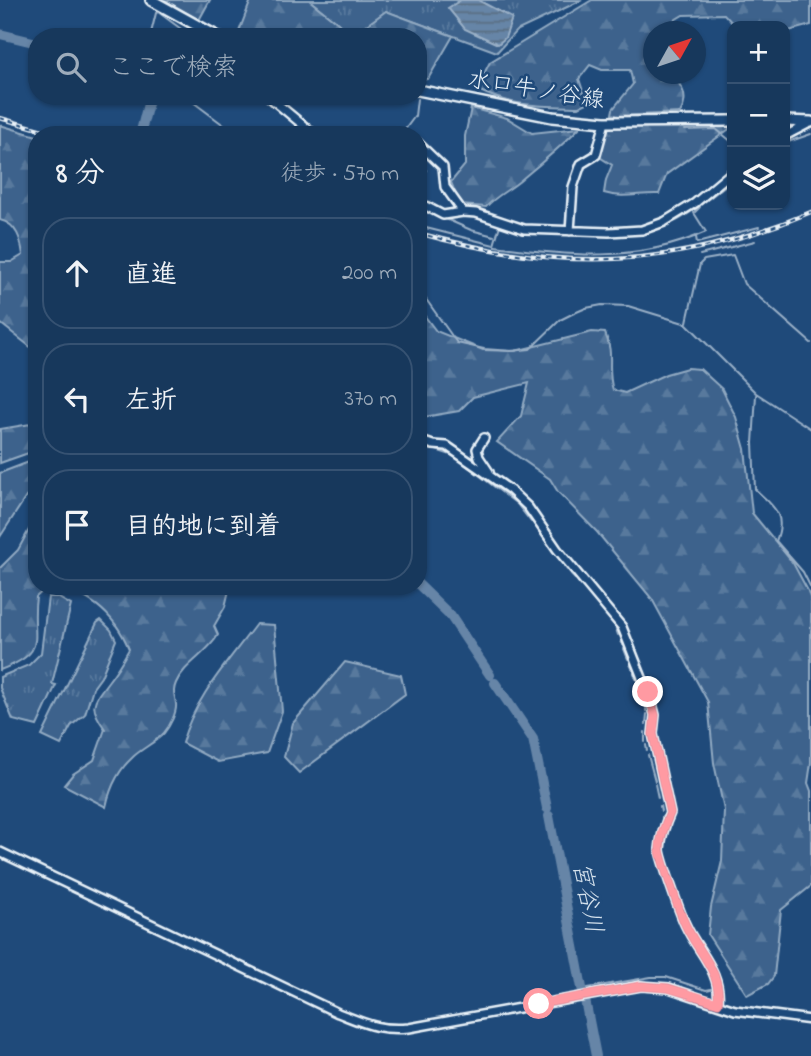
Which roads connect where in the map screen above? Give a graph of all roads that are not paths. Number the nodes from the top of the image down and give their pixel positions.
1 (151, 0) edge
2 (200, 28) edge
3 (427, 92) edge
4 (279, 105) edge
5 (727, 121) edge
6 (790, 121) edge
7 (605, 122) junction
8 (811, 123) edge
9 (304, 126) edge
10 (790, 134) edge
11 (427, 152) edge
12 (727, 176) edge
13 (427, 207) edge
14 (463, 212) junction
15 (570, 232) junction
16 (484, 438) dead end
17 (427, 443) edge
18 (492, 475) junction
19 (0, 852) edge
20 (718, 1003) junction
21 (811, 1020) edge

1 - 2 main road
3 - 7 main road, 水口牛ノ谷線
4 - 9 street
5 - 7 main road, 水口牛ノ谷線
6 - 8 main road
7 - 15 street
8 - 10 street
11 - 14 street
12 - 15 street
13 - 14 street
14 - 15 street
16 - 18 street
17 - 18 street
18 - 20 street
19 - 20 street
20 - 21 street

